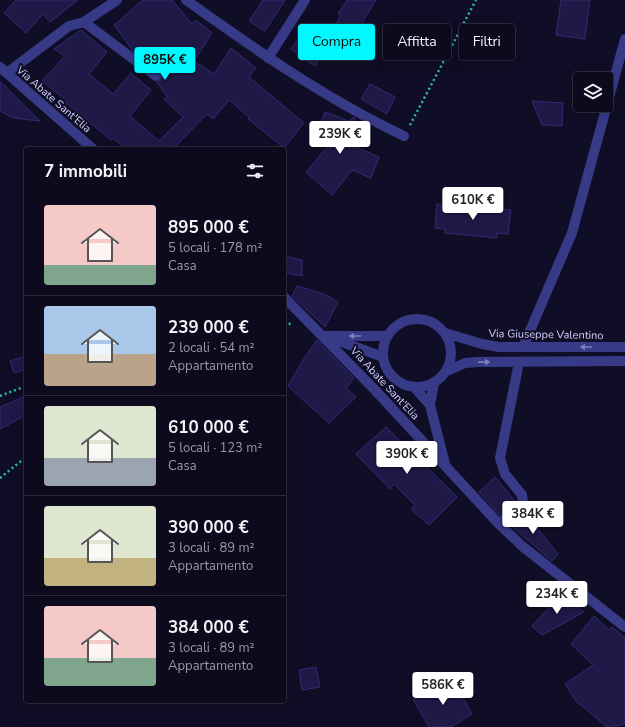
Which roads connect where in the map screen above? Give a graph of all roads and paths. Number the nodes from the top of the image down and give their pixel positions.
1 (117, 0) edge
2 (186, 0) edge
3 (306, 0) edge
4 (476, 0) edge
5 (84, 22) junction
6 (625, 39) edge
7 (268, 58) junction
8 (4, 70) edge
9 (156, 76) dead end
10 (404, 136) joint
11 (91, 147) edge
12 (286, 299) edge
13 (445, 333) junction
14 (323, 336) junction
15 (387, 336) junction
16 (523, 346) junction
17 (625, 347) edge
18 (383, 357) junction
19 (625, 361) edge
20 (519, 362) junction
21 (447, 371) junction
22 (434, 383) junction
23 (24, 387) edge
24 (414, 387) junction
25 (0, 396) edge
26 (430, 405) junction
27 (24, 459) edge
28 (446, 466) junction
29 (0, 478) edge
30 (499, 524) junction
31 (625, 627) edge

1 - 5 street
2 - 7 street
3 - 7 street
4 - 10 path
5 - 8 street
5 - 9 street
6 - 16 street
7 - 10 street
8 - 11 street, Via Abate Sant'Elia
12 - 14 street, Via Abate Sant'Elia
13 - 15 street
13 - 16 street, Via Giuseppe Valentino
13 - 21 street
15 -> 14 street, Via Abate Sant'Elia
14 - 18 street, Via Abate Sant'Elia
14 - 28 street, Via Abate Sant'Elia
15 - 18 street
17 -> 16 street, Via Giuseppe Valentino
18 - 24 street
19 - 20 street
21 -> 20 street
20 - 30 street
21 - 22 street
22 - 24 street
22 - 26 street, Via Abate Sant'Elia
23 - 25 path
24 - 26 street, Via Abate Sant'Elia
26 - 28 street, Via Abate Sant'Elia
27 - 29 path
28 - 30 street, Via Abate Sant'Elia
30 - 31 street, Via Abate Sant'Elia

